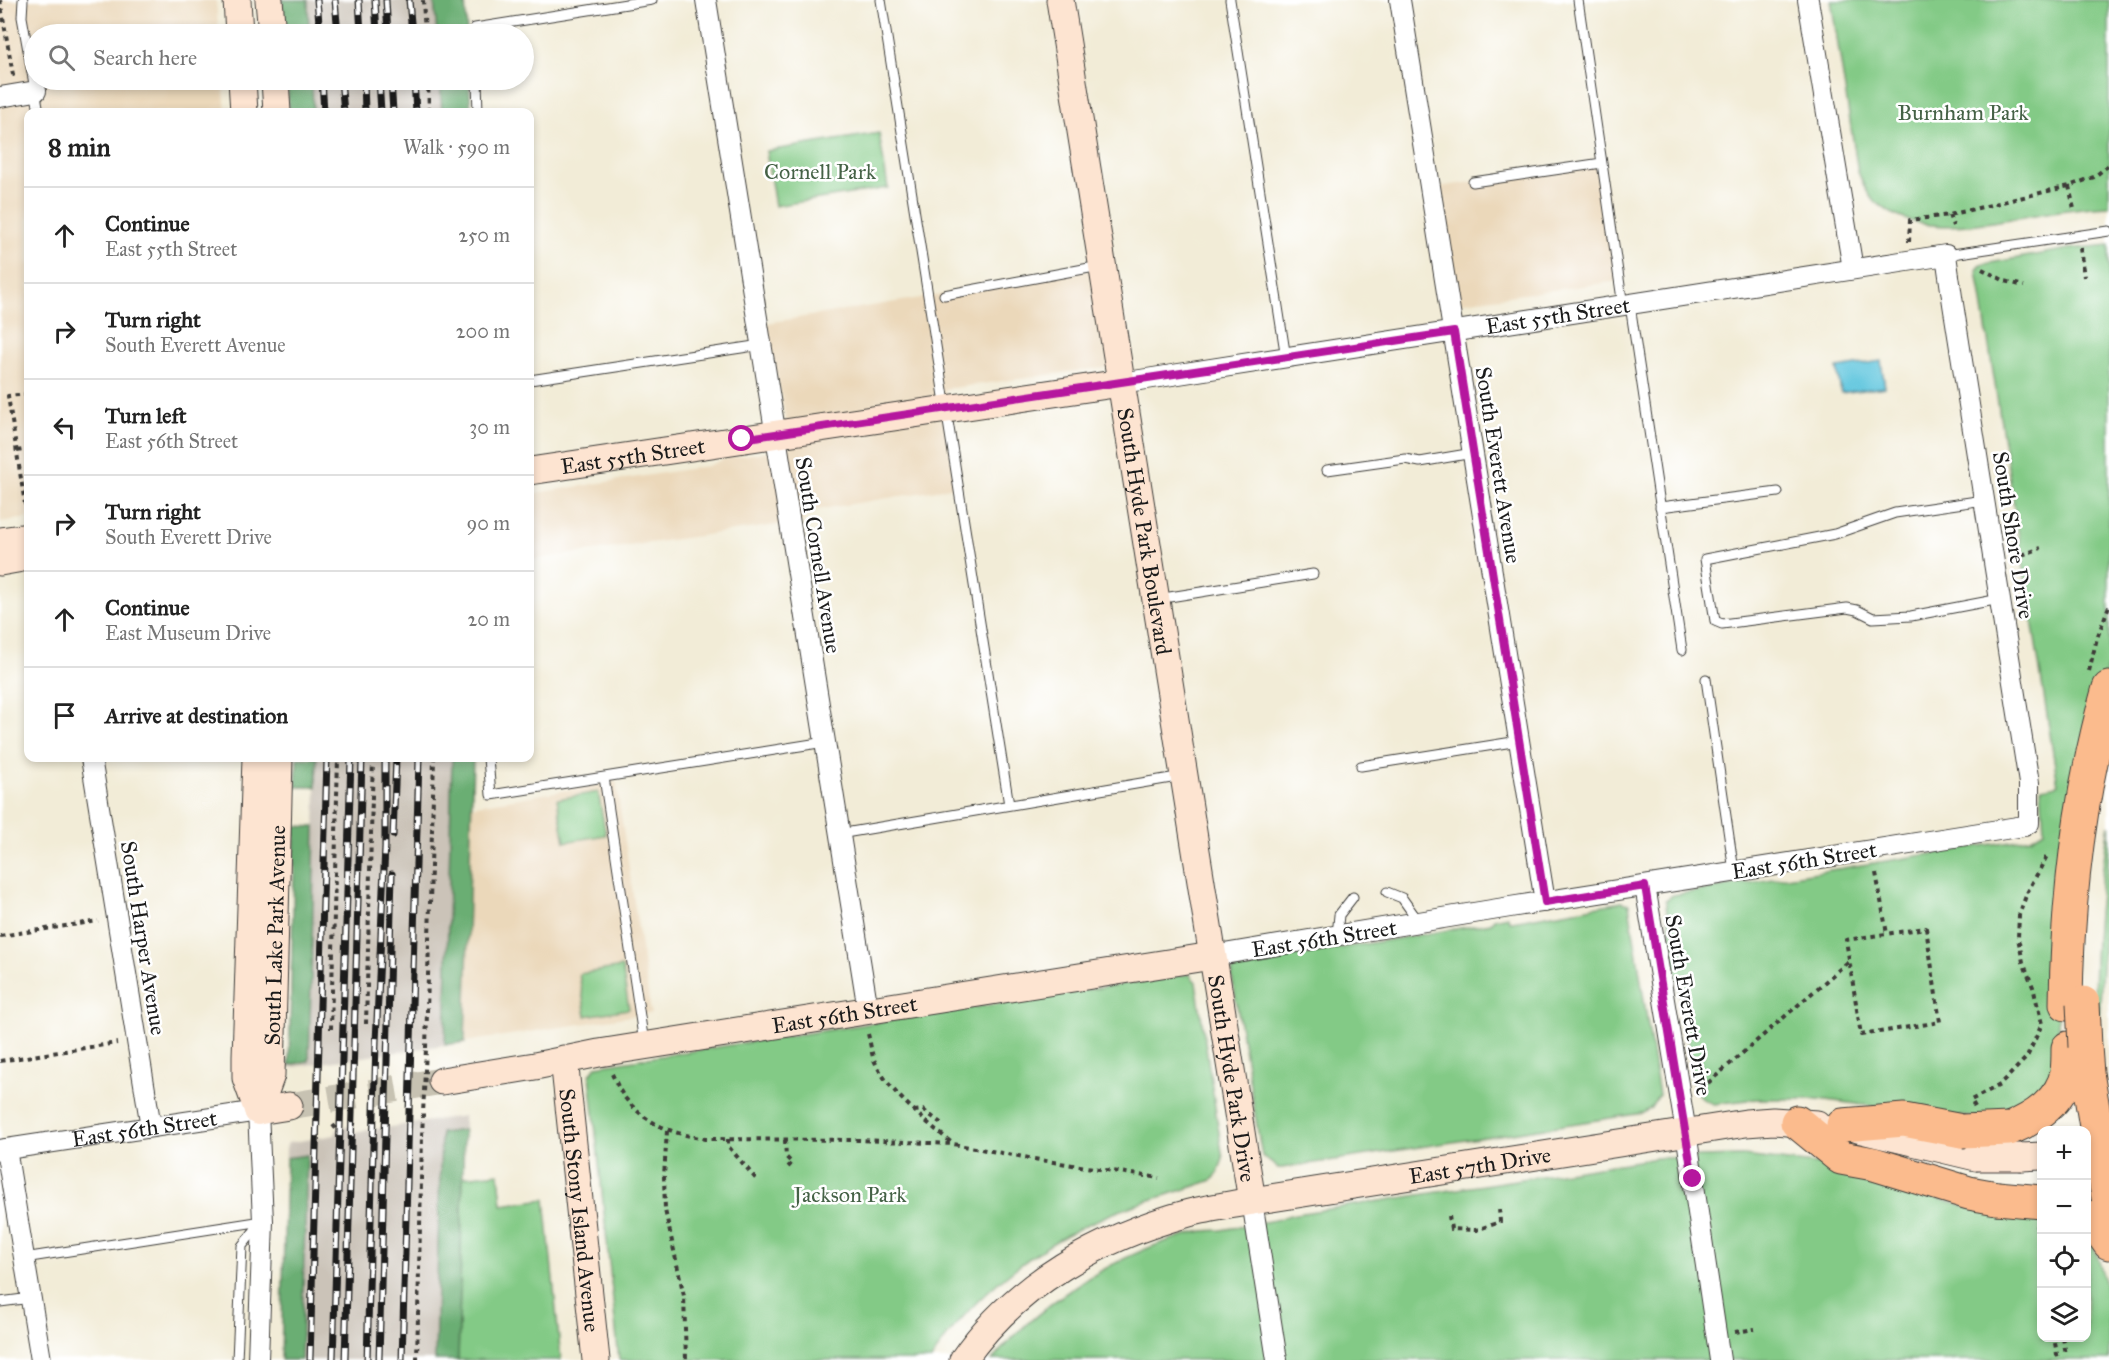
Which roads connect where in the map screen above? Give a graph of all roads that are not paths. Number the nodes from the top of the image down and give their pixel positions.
1 (23, 0) edge
2 (237, 0) edge
3 (269, 0) edge
4 (652, 0) edge
5 (706, 0) edge
6 (881, 0) edge
7 (1060, 0) edge
8 (1230, 0) edge
9 (1400, 0) edge
10 (1578, 0) edge
11 (1808, 0) edge
12 (238, 24) edge
13 (271, 24) edge
14 (500, 24) edge
15 (24, 28) edge
16 (243, 90) edge
17 (276, 90) edge
18 (477, 90) edge
19 (36, 92) joint
20 (0, 97) edge
21 (38, 108) edge
22 (244, 108) edge
23 (277, 108) edge
24 (478, 108) edge
25 (1602, 163) junction
26 (1473, 182) dead end
27 (2109, 231) edge
28 (1946, 255) junction
29 (1102, 266) junction
30 (1853, 269) junction
31 (944, 295) dead end
32 (1627, 305) junction
33 (1454, 332) junction
34 (760, 345) junction
35 (1286, 357) junction
36 (534, 379) edge
37 (1121, 383) junction
38 (945, 409) junction
39 (775, 435) junction
40 (1473, 453) junction
41 (534, 470) edge
42 (1327, 470) dead end
43 (1778, 492) dead end
44 (1984, 500) junction
45 (1660, 507) junction
46 (24, 538) edge
47 (0, 541) edge
48 (24, 558) edge
49 (0, 562) edge
50 (1313, 574) dead end
51 (2000, 599) junction
52 (1155, 600) junction
53 (1682, 650) dead end
54 (1706, 679) dead end
55 (2109, 688) edge
56 (1519, 741) junction
57 (825, 742) junction
58 (2109, 756) edge
59 (92, 762) edge
60 (256, 762) edge
61 (279, 762) edge
62 (488, 762) edge
63 (1361, 766) dead end
64 (1183, 776) junction
65 (604, 777) junction
66 (1009, 805) junction
67 (2029, 823) joint
68 (839, 834) junction
69 (1734, 871) junction
70 (1645, 886) junction
71 (1387, 892) dead end
72 (1353, 897) dead end
73 (1545, 902) junction
74 (1419, 922) junction
75 (1337, 936) junction
76 (1212, 956) junction
77 (2074, 1003) junction
78 (868, 1022) junction
79 (645, 1046) junction
80 (2076, 1047) junction
81 (564, 1059) junction
82 (442, 1081) tunnel mouth
83 (289, 1106) tunnel mouth
84 (258, 1111) junction
85 (1797, 1122) junction
86 (1844, 1125) joint
87 (151, 1127) junction
88 (1686, 1132) junction
89 (2024, 1147) edge
90 (3, 1149) edge
91 (2098, 1150) edge
92 (1252, 1201) junction
93 (2037, 1202) edge
94 (2109, 1203) edge
95 (263, 1221) junction
96 (2091, 1222) edge
97 (2109, 1243) edge
98 (24, 1258) junction
99 (31, 1298) junction
100 (0, 1302) edge
101 (41, 1360) edge
102 (237, 1360) edge
103 (258, 1360) edge
104 (596, 1360) edge
105 (963, 1360) edge
106 (1277, 1360) edge
107 (1720, 1360) edge

1 - 15 lane
2 - 12 main road
3 - 13 main road
4 - 14 lane
5 - 34 street, South Cornell Avenue
6 - 38 lane
7 - 29 main road, South Hyde Park Boulevard
8 - 35 lane
9 - 33 street, South Everett Avenue
10 - 25 lane
11 - 30 street
16 - 22 main road
17 - 23 main road
18 - 24 lane
19 - 20 street
19 - 21 lane
25 - 26 lane
25 - 32 lane
27 - 28 lane
28 - 30 street, East 55th Street
28 - 44 street, South Shore Drive
29 - 31 lane
29 - 37 main road, South Hyde Park Boulevard
30 - 32 street, East 55th Street
32 - 33 street, East 55th Street
32 - 45 lane
33 - 35 street, East 55th Street
33 - 40 street, South Everett Avenue
34 - 36 lane
34 - 39 street, South Cornell Avenue
35 - 37 street, East 55th Street
37 - 38 main road, East 55th Street
37 - 52 main road, South Hyde Park Boulevard
38 - 39 main road, East 55th Street
38 - 66 lane
39 - 41 main road, East 55th Street
39 - 57 street, South Cornell Avenue
40 - 42 lane
40 - 56 street, South Everett Avenue
43 - 45 lane
44 - 51 street, South Shore Drive
44 - 51 lane
45 - 53 lane
46 - 47 main road
48 - 49 main road
50 - 52 lane
51 - 67 street, South Shore Drive
52 - 64 main road, South Hyde Park Boulevard
54 - 69 lane
55 - 77 highway
56 - 63 lane
56 - 73 street, South Everett Avenue
57 - 65 lane
57 - 68 street, South Cornell Avenue
58 - 77 highway
59 - 87 street, South Harper Avenue
60 - 84 main road, South Lake Park Avenue
61 - 84 main road, South Lake Park Avenue
62 - 65 lane
64 - 66 lane
64 - 76 main road, South Hyde Park Boulevard
65 - 79 lane
66 - 68 lane
67 - 69 street, East 56th Street
68 - 78 street, South Cornell Avenue
69 - 70 street, East 56th Street
70 - 73 street, East 56th Street
70 - 88 street, South Everett Drive
71 - 74 lane
72 - 75 lane
73 - 74 street, East 56th Street
74 - 75 street, East 56th Street
75 - 76 street, East 56th Street
76 - 78 main road, East 56th Street
76 - 92 main road, South Hyde Park Drive
77 - 80 highway
78 - 79 main road, East 56th Street
79 - 81 main road, East 56th Street
80 - 89 highway
80 - 91 highway
81 - 82 main road, East 56th Street
81 - 104 main road, South Stony Island Avenue
83 - 84 main road, East 56th Street
84 - 87 street, East 56th Street
84 - 95 street, South Lake Park Avenue
85 - 86 main road, East 57th Drive
85 - 88 main road, East 57th Drive
85 - 93 highway, bridge
86 - 89 highway, bridge
87 - 90 street, East 56th Street
88 - 92 main road, East 57th Drive
88 - 107 street, South Everett Drive
90 - 98 street
91 - 94 highway
92 - 105 main road, East 57th Drive
92 - 106 street
95 - 98 lane
95 - 102 lane
95 - 103 street, South Lake Park Avenue
96 - 97 highway
98 - 99 street
99 - 100 lane
99 - 101 street

